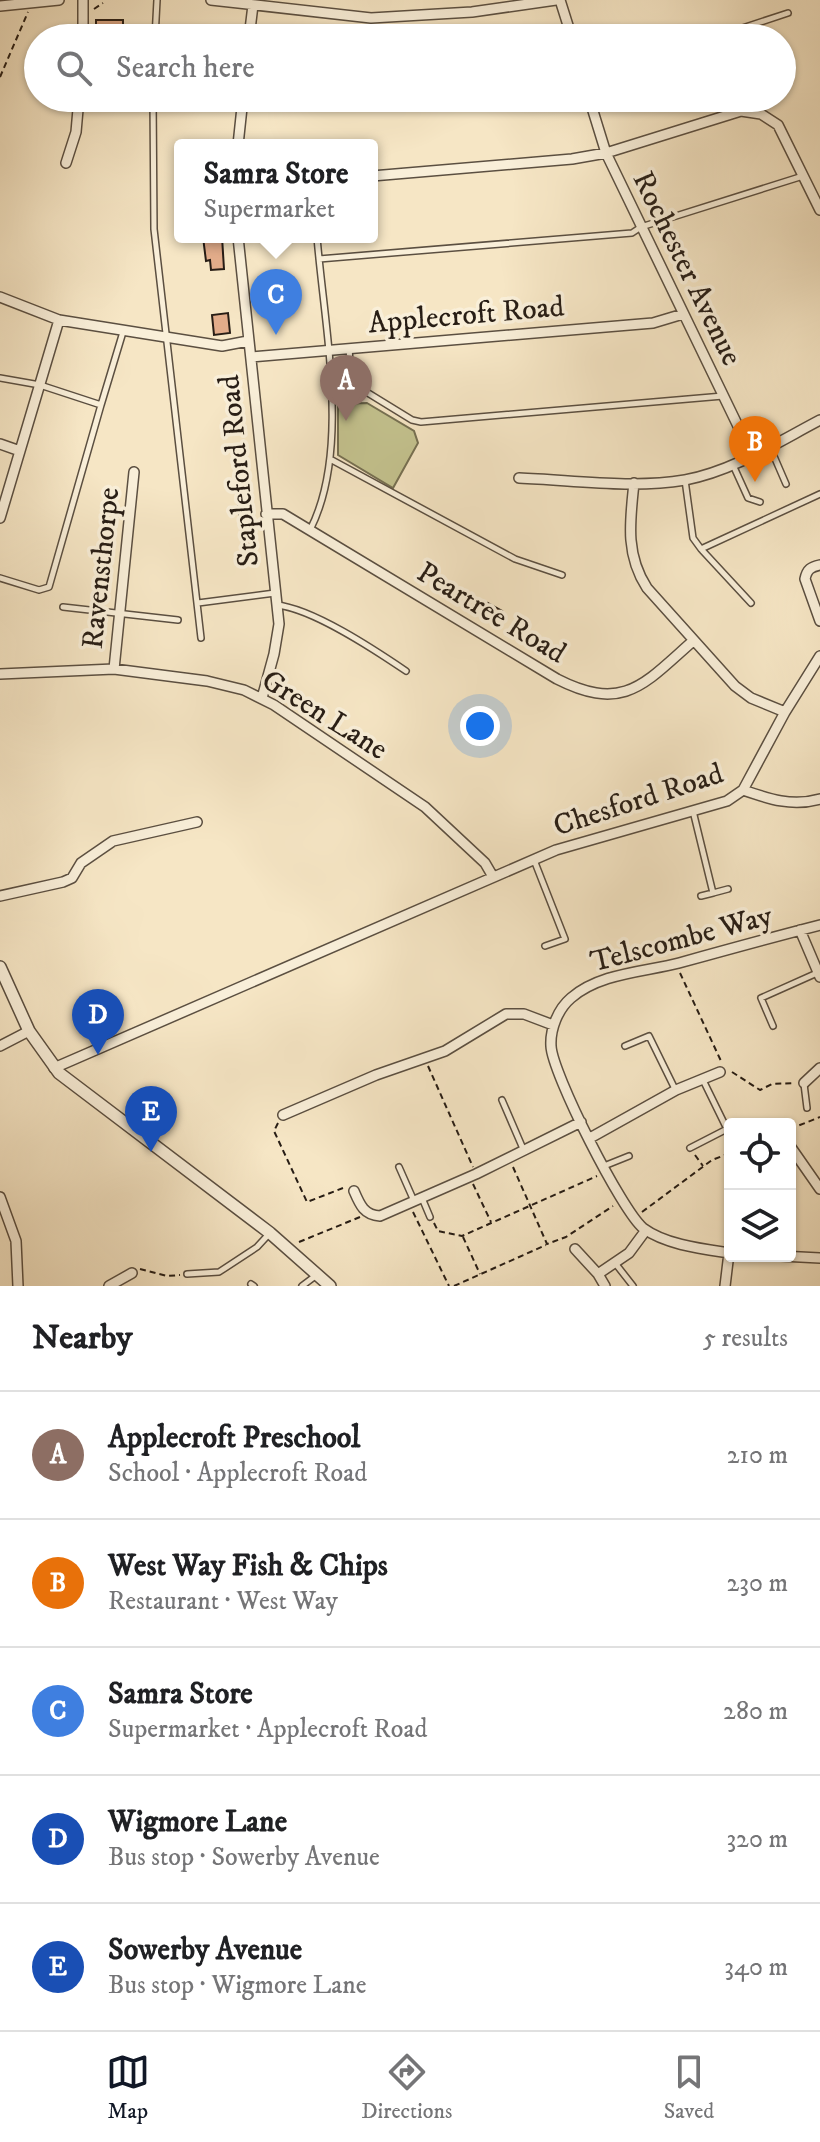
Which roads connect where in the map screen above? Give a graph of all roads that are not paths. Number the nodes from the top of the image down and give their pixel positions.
1 (59, 0) edge
2 (83, 0) edge
3 (157, 0) edge
4 (211, 0) edge
5 (558, 0) edge
6 (253, 5) junction
7 (299, 5) edge
8 (484, 5) edge
9 (0, 6) edge
10 (788, 13) dead end
11 (83, 24) edge
12 (156, 24) edge
13 (251, 24) edge
14 (567, 24) edge
15 (755, 24) edge
16 (78, 112) edge
17 (153, 112) edge
18 (242, 112) edge
19 (593, 112) edge
20 (738, 112) edge
21 (748, 112) edge
22 (239, 139) edge
23 (606, 153) junction
24 (66, 163) dead end
25 (378, 175) edge
26 (803, 176) junction
27 (820, 210) edge
28 (641, 227) junction
29 (239, 243) edge
30 (318, 243) edge
31 (319, 259) junction
32 (0, 297) edge
33 (683, 314) junction
34 (59, 320) junction
35 (123, 332) junction
36 (166, 338) junction
37 (248, 341) junction
38 (349, 347) junction
39 (329, 349) junction
40 (251, 357) junction
41 (0, 378) edge
42 (40, 385) junction
43 (723, 396) junction
44 (101, 405) junction
45 (820, 420) edge
46 (0, 444) edge
47 (770, 447) junction
48 (20, 451) junction
49 (752, 455) junction
50 (330, 459) junction
51 (732, 464) junction
52 (134, 472) dead end
53 (519, 478) dead end
54 (685, 480) junction
55 (634, 483) junction
56 (786, 484) dead end
57 (820, 494) edge
58 (760, 502) dead end
59 (266, 514) junction
60 (0, 518) edge
61 (310, 531) junction
62 (701, 549) junction
63 (820, 565) edge
64 (562, 575) dead end
65 (0, 578) edge
66 (275, 593) junction
67 (198, 603) junction
68 (751, 603) dead end
69 (276, 605) junction
70 (63, 607) dead end
71 (119, 614) junction
72 (178, 620) dead end
73 (820, 621) edge
74 (201, 638) dead end
75 (693, 641) junction
76 (820, 656) edge
77 (114, 669) junction
78 (406, 671) dead end
79 (0, 674) edge
80 (262, 698) junction
81 (785, 712) junction
82 (743, 790) junction
83 (820, 799) edge
84 (693, 810) junction
85 (197, 822) dead end
86 (534, 859) junction
87 (492, 875) junction
88 (728, 889) dead end
89 (713, 893) junction
90 (0, 896) edge
91 (701, 896) dead end
92 (820, 925) edge
93 (800, 930) junction
94 (545, 946) dead end
95 (0, 967) edge
96 (819, 974) edge
97 (553, 1025) junction
98 (773, 1026) dead end
99 (29, 1031) junction
100 (0, 1046) edge
101 (625, 1046) dead end
102 (54, 1068) junction
103 (820, 1068) edge
104 (720, 1072) road end
105 (703, 1080) junction
106 (804, 1083) joint
107 (676, 1090) junction
108 (502, 1100) dead end
109 (807, 1108) dead end
110 (283, 1115) road end
111 (581, 1122) junction
112 (590, 1138) junction
113 (690, 1148) road end
114 (524, 1151) junction
115 (796, 1155) edge
116 (629, 1156) dead end
117 (399, 1167) dead end
118 (604, 1170) junction
119 (820, 1189) edge
120 (354, 1191) road end
121 (0, 1197) edge
122 (415, 1201) junction
123 (430, 1217) road end
124 (646, 1230) junction
125 (270, 1233) junction
126 (575, 1249) dead end
127 (724, 1252) edge
128 (796, 1257) edge
129 (820, 1258) edge
130 (729, 1262) edge
131 (615, 1263) junction
132 (132, 1273) road end
133 (319, 1273) junction
134 (187, 1274) road end
135 (598, 1274) junction
136 (18, 1286) edge
137 (109, 1286) edge
138 (302, 1286) edge
139 (330, 1286) edge
140 (605, 1286) edge
141 (633, 1286) edge
142 (725, 1286) edge

1 - 9 street
2 - 11 street
3 - 12 lane
4 - 6 street
5 - 8 street
5 - 14 street
6 - 7 street
6 - 13 street
7 - 8 street
10 - 15 lane
16 - 24 street
17 - 36 lane
18 - 22 street
19 - 23 street, Rochester Avenue
20 - 23 street
21 - 26 street
23 - 25 street
23 - 28 street, Rochester Avenue
26 - 27 street
26 - 28 lane
28 - 31 lane
28 - 33 street, Rochester Avenue
29 - 37 street, Stapleford Road
30 - 31 lane
31 - 39 lane
32 - 34 street
33 - 38 street, Applecroft Road
33 - 43 street, Rochester Avenue
34 - 35 street
34 - 42 street
35 - 36 street
35 - 44 lane
36 - 37 street
36 - 67 lane
37 - 40 street, Stapleford Road
38 - 39 street, Applecroft Road
38 - 43 lane
39 - 40 street, Applecroft Road
39 - 50 lane
40 - 59 street, Stapleford Road
41 - 42 lane
42 - 44 lane
42 - 48 street
43 - 49 street, Rochester Avenue
44 - 65 lane
45 - 47 street
46 - 48 street
47 - 49 street
47 - 56 lane
48 - 60 street
49 - 51 street
50 - 61 lane
50 - 64 lane
51 - 54 street
51 - 58 lane
52 - 71 street, Ravensthorpe
53 - 55 street
54 - 55 street
54 - 62 lane
55 - 75 street
57 - 62 lane
59 - 61 street, Peartree Road
59 - 66 street, Stapleford Road
61 - 75 street, Peartree Road
62 - 68 lane
63 - 73 street
66 - 67 lane
66 - 69 street, Stapleford Road
67 - 74 lane
69 - 78 lane
69 - 80 street, Stapleford Road
70 - 71 lane
71 - 72 lane
71 - 77 street, Ravensthorpe
75 - 81 street
76 - 81 street, Chesford Road
77 - 79 street, Green Lane
77 - 80 street, Green Lane
80 - 87 street, Green Lane
81 - 82 street, Chesford Road
82 - 83 street
82 - 84 street, Chesford Road
84 - 86 street, Chesford Road
84 - 89 lane
85 - 90 street
86 - 87 street, Chesford Road
86 - 94 lane
87 - 102 street, Chesford Road
88 - 89 lane
89 - 91 lane
92 - 93 street, Telscombe Way
93 - 96 street
93 - 97 street, Telscombe Way
95 - 99 street
96 - 98 lane
97 - 110 street
97 - 111 street
99 - 100 street
99 - 102 street
101 - 107 lane
102 - 125 street
103 - 106 street
104 - 105 street
105 - 107 street
105 - 113 lane
106 - 109 lane
107 - 112 street
108 - 114 lane
111 - 112 street
111 - 114 street
112 - 118 street
114 - 122 street
115 - 119 street
116 - 118 lane
117 - 122 lane
118 - 124 street
120 - 122 street
121 - 136 street
122 - 123 lane
124 - 127 street
124 - 131 street
125 - 133 street
125 - 134 lane
126 - 135 street
128 - 129 street
130 - 142 street
131 - 135 street
131 - 141 lane
132 - 137 street
133 - 138 lane
133 - 139 street
135 - 140 street

